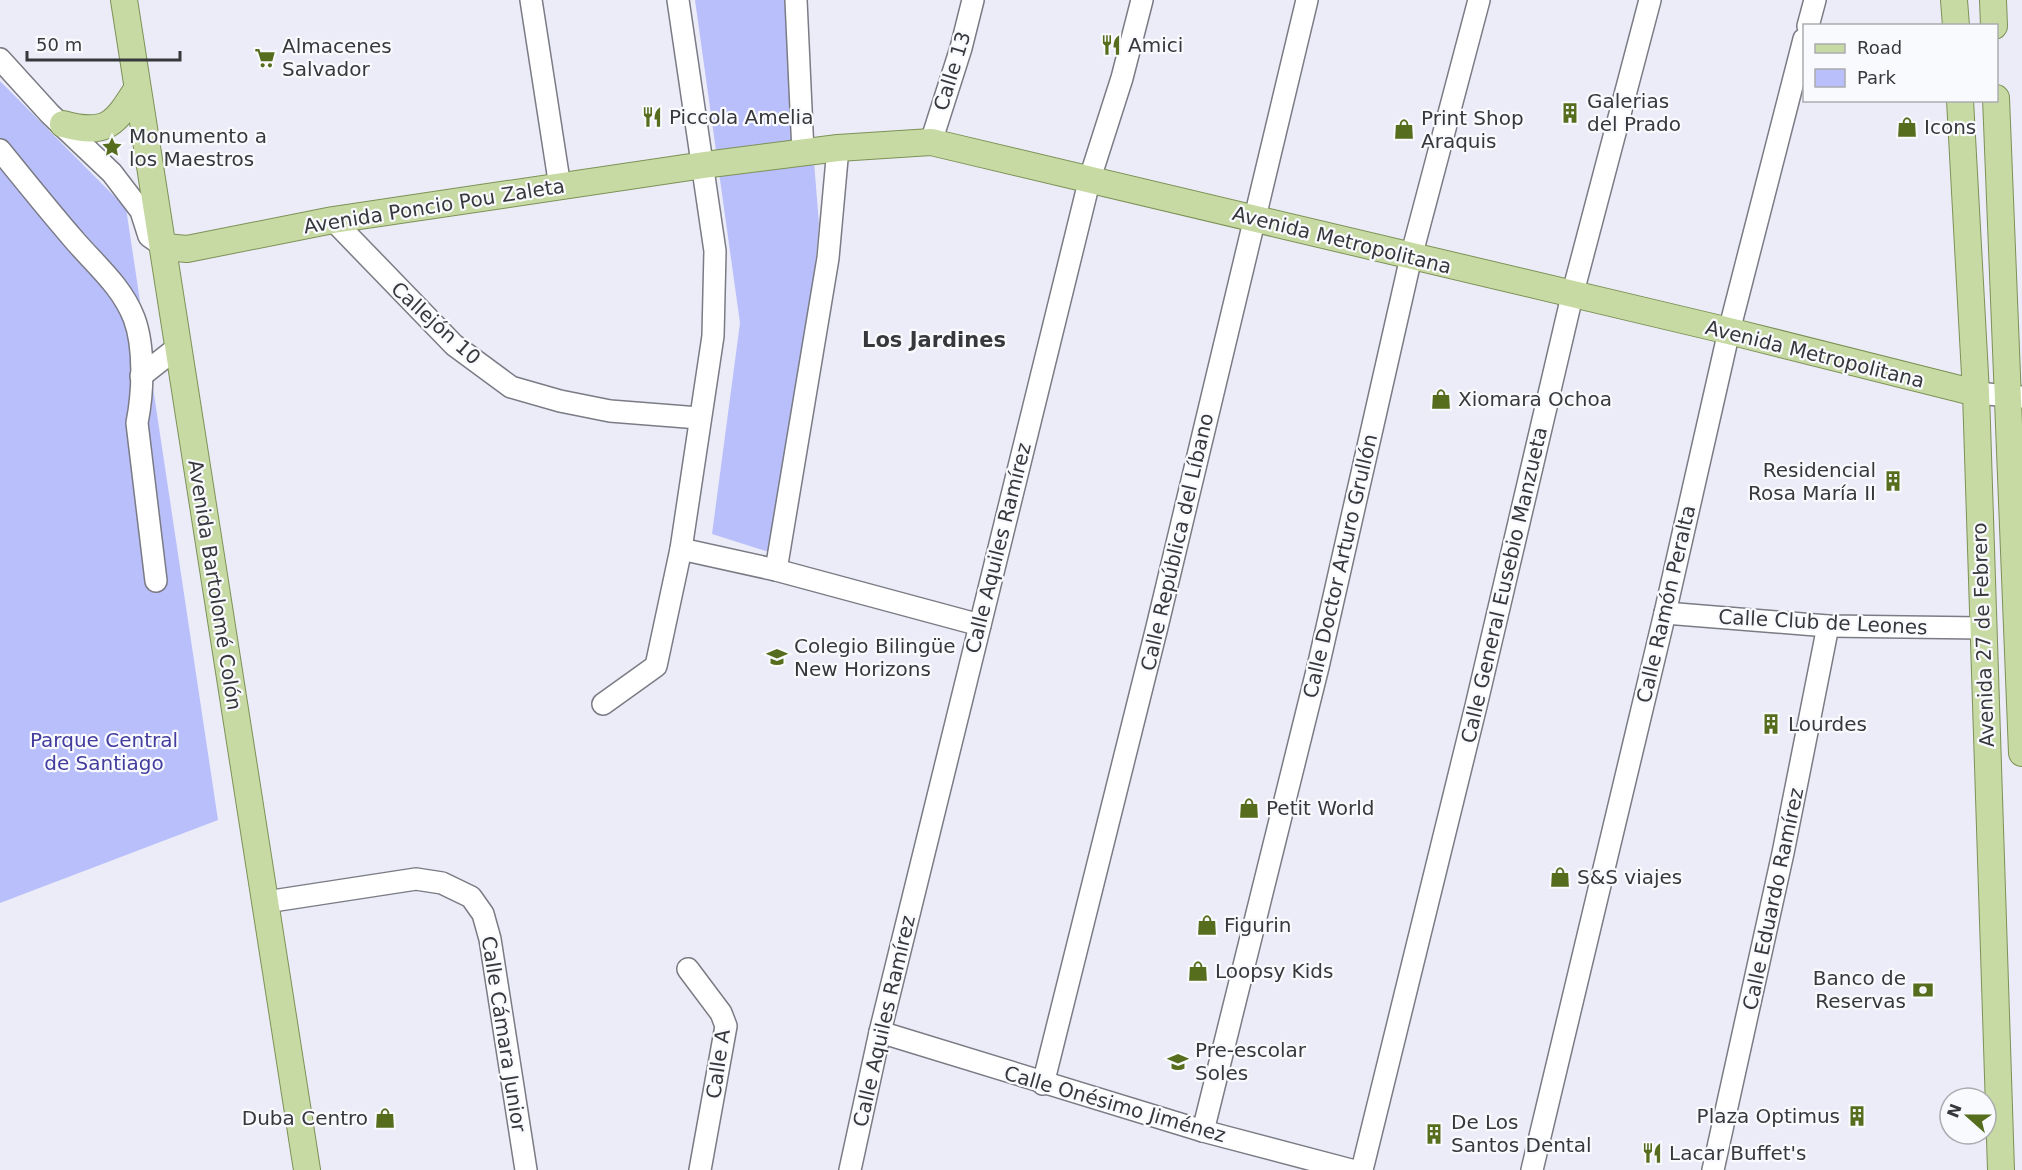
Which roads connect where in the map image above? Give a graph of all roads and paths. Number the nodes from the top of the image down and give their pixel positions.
1 (124, 0) edge
2 (531, 0) edge
3 (678, 0) edge
4 (796, 0) edge
5 (973, 0) edge
6 (1142, 0) edge
7 (1307, 0) edge
8 (1479, 0) edge
9 (1650, 0) edge
10 (1815, 0) edge
11 (1954, 0) edge
12 (1993, 0) edge
13 (1809, 24) edge
14 (1956, 24) edge
15 (1994, 24) edge
16 (1803, 43) edge
17 (0, 59) edge
18 (137, 89) junction
19 (1960, 102) edge
20 (1996, 102) edge
21 (63, 124) junction
22 (931, 142) junction
23 (838, 148) junction
24 (0, 150) edge
25 (803, 152) junction
26 (704, 165) junction
27 (1090, 178) junction
28 (560, 187) junction
29 (1253, 219) junction
30 (333, 220) junction
31 (165, 247) junction
32 (1411, 257) junction
33 (1572, 296) junction
34 (1729, 331) junction
35 (178, 347) junction
36 (141, 376) junction
37 (1976, 393) junction
38 (2016, 397) edge
39 (699, 418) junction
40 (681, 549) junction
41 (776, 570) junction
42 (156, 581) dead end
43 (1665, 613) junction
44 (980, 625) junction
45 (1828, 626) junction
46 (1982, 628) junction
47 (603, 704) dead end
48 (2021, 712) edge
49 (2022, 753) edge
50 (266, 902) junction
51 (688, 969) dead end
52 (880, 1032) junction
53 (1043, 1084) junction
54 (1203, 1131) junction
55 (307, 1170) edge
56 (526, 1170) edge
57 (700, 1170) edge
58 (850, 1170) edge
59 (1351, 1170) edge
60 (1362, 1170) edge
61 (1532, 1170) edge
62 (1713, 1170) edge
63 (2001, 1170) edge

1 - 18 main road, Avenida Bartolomé Colón
2 - 28 street
3 - 26 street
4 - 25 street
5 - 22 street, Calle 13
6 - 27 street, Calle Aquiles Ramírez
7 - 29 street, Calle República del Líbano
8 - 32 street, Calle Doctor Arturo Grullón
9 - 33 street, Calle General Eusebio Manzueta
10 - 13 street
11 - 14 main road
12 - 15 main road
16 - 34 street, Calle Ramón Peralta
17 - 21 street
18 - 21 main road
18 - 31 main road, Avenida Bartolomé Colón
19 - 37 main road, Avenida 27 de Febrero
20 - 38 main road, Avenida 27 de Febrero
21 - 31 street
22 - 23 main road, Avenida Metropolitana
22 - 27 main road, Avenida Metropolitana
23 - 25 main road, Avenida Metropolitana
23 - 41 street
24 - 36 street
25 - 26 main road, Avenida Metropolitana
26 - 28 main road, Avenida Poncio Pou Zaleta
26 - 39 street
27 - 29 main road, Avenida Metropolitana
27 - 44 street, Calle Aquiles Ramírez
28 - 30 main road, Avenida Poncio Pou Zaleta
29 - 32 main road, Avenida Metropolitana
29 - 53 street, Calle República del Líbano
30 - 31 main road, Avenida Poncio Pou Zaleta
30 - 39 street, Callejón 10
31 - 35 main road, Avenida Bartolomé Colón
32 - 33 main road, Avenida Metropolitana
32 - 54 street, Calle Doctor Arturo Grullón
33 - 34 main road, Avenida Metropolitana
33 - 60 street, Calle General Eusebio Manzueta
34 - 37 main road, Avenida Metropolitana
34 - 43 street, Calle Ramón Peralta
35 - 36 street
35 - 50 main road, Avenida Bartolomé Colón
36 - 42 street
37 - 38 street
37 - 46 main road, Avenida 27 de Febrero
38 - 48 main road, Avenida 27 de Febrero
39 - 40 street
40 - 41 street
40 - 47 street
41 - 44 street
43 - 45 street, Calle Club de Leones
43 - 61 street, Calle Ramón Peralta
44 - 52 street, Calle Aquiles Ramírez
45 - 46 street, Calle Club de Leones
45 - 62 street, Calle Eduardo Ramírez
46 - 63 main road, Avenida 27 de Febrero
48 - 49 main road, Avenida 27 de Febrero
50 - 55 main road, Avenida Bartolomé Colón
50 - 56 street, Calle Cámara Junior
51 - 57 street, Calle A
52 - 53 street, Calle Onésimo Jiménez
52 - 58 street, Calle Aquiles Ramírez
53 - 54 street, Calle Onésimo Jiménez
54 - 59 street, Calle Onésimo Jiménez

